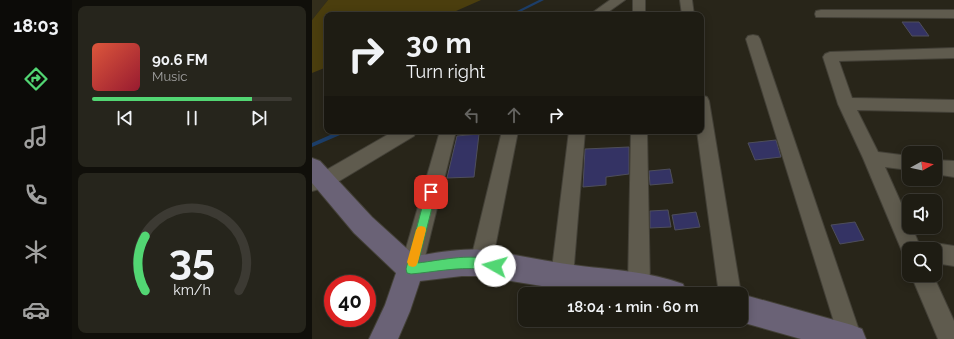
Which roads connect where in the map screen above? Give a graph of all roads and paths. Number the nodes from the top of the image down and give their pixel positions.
1 (619, 0) edge
2 (638, 0) edge
3 (686, 0) edge
4 (600, 12) edge
5 (638, 12) edge
6 (688, 12) edge
7 (822, 14) dead end
8 (954, 14) edge
9 (753, 39) dead end
10 (954, 53) edge
11 (846, 104) junction
12 (954, 106) edge
13 (704, 121) edge
14 (402, 134) edge
15 (447, 134) edge
16 (509, 134) edge
17 (577, 134) edge
18 (639, 134) edge
19 (872, 158) junction
20 (902, 162) edge
21 (942, 168) edge
22 (954, 169) edge
23 (316, 177) edge
24 (908, 242) edge
25 (942, 254) edge
26 (954, 256) edge
27 (481, 263) junction
28 (411, 269) junction
29 (562, 278) junction
30 (925, 282) edge
31 (639, 287) joint
32 (729, 287) edge
33 (748, 310) edge
34 (383, 339) edge
35 (852, 339) edge
36 (950, 339) edge

1 - 4 street
2 - 5 street
3 - 6 street
7 - 8 street
9 - 35 street
10 - 11 street
11 - 12 street
11 - 19 street
13 - 32 street
14 - 23 street
15 - 28 street
16 - 27 street
17 - 29 street
18 - 31 street
19 - 20 street
19 - 24 street
21 - 22 street
23 - 28 street
25 - 26 street
27 - 28 street
27 - 29 street
28 - 34 street
29 - 31 street
30 - 36 street
33 - 35 street

